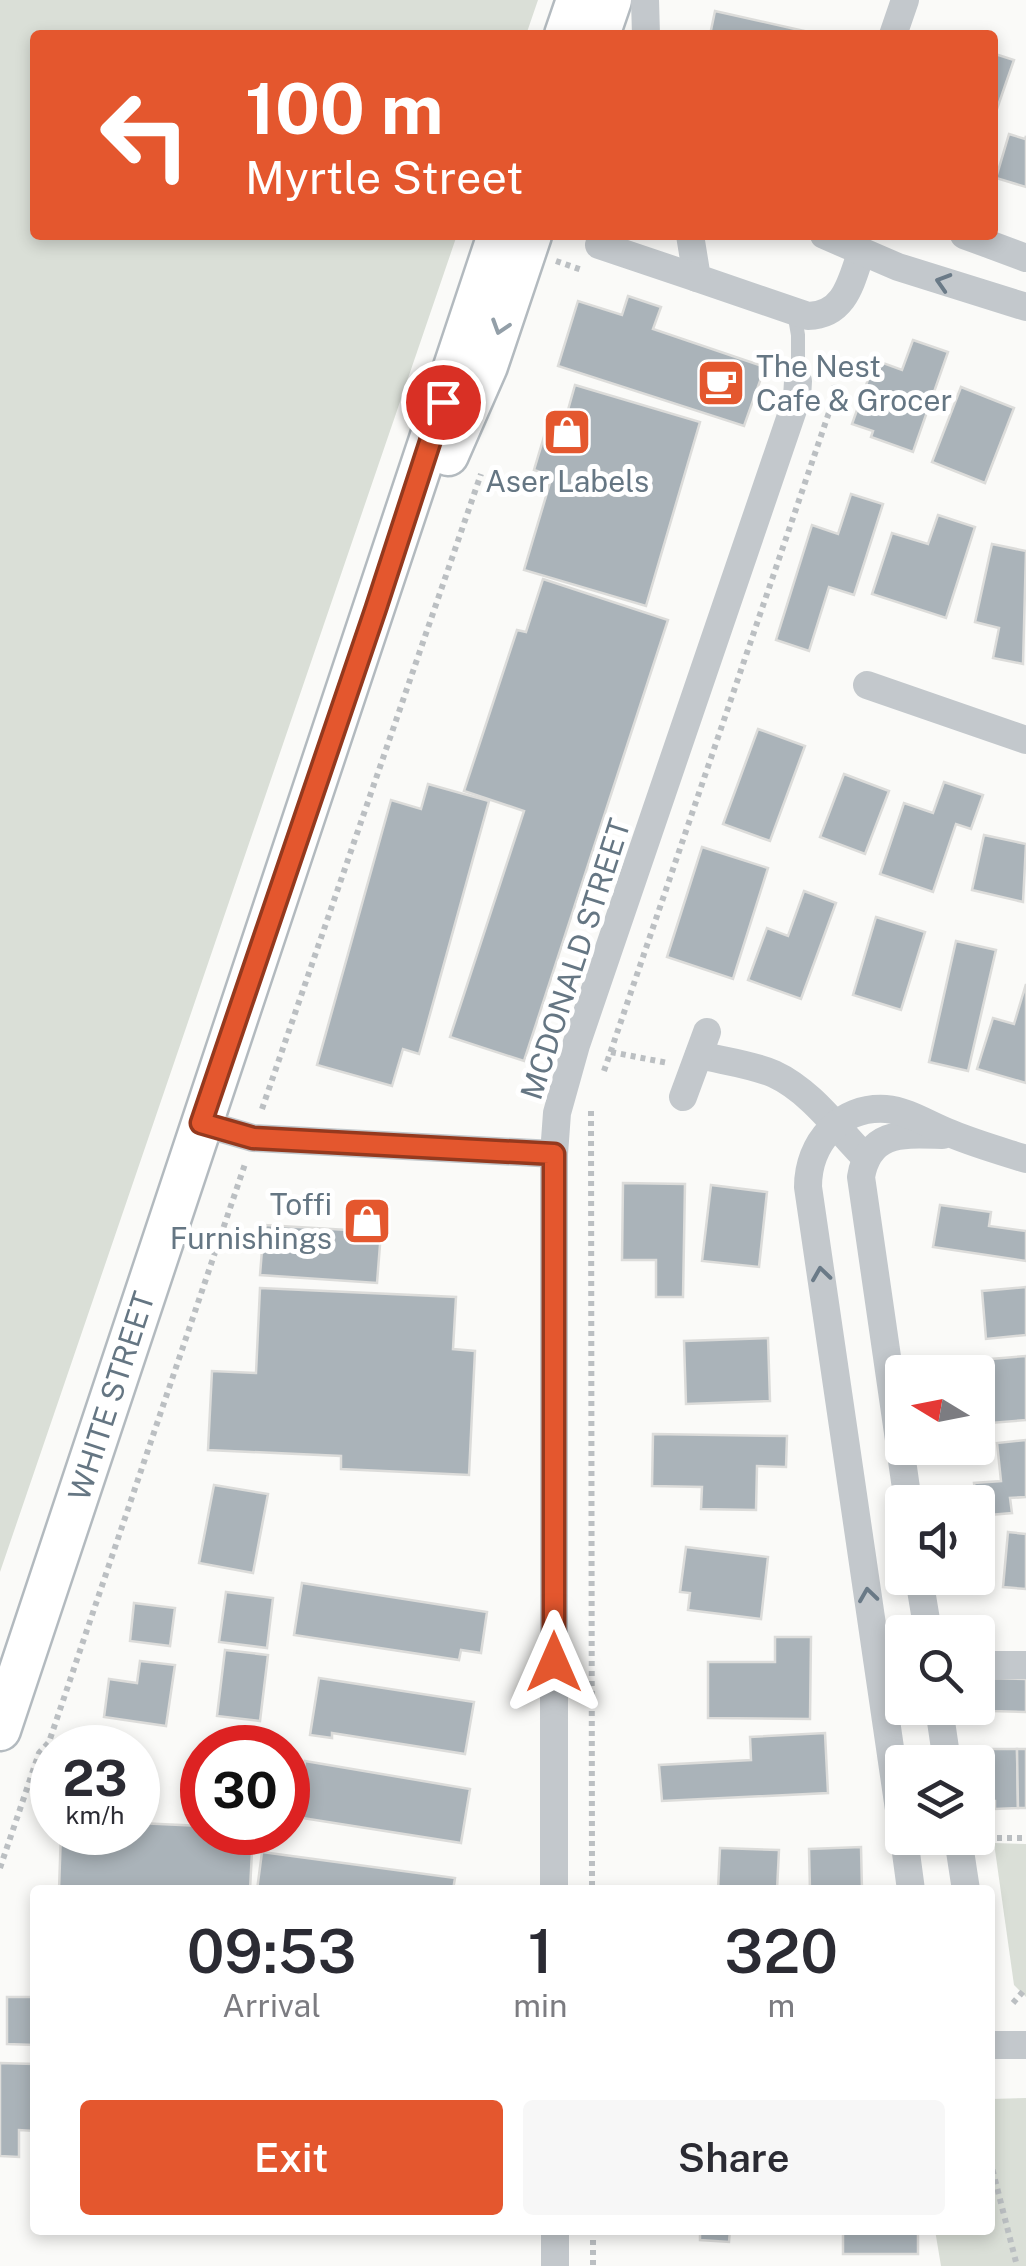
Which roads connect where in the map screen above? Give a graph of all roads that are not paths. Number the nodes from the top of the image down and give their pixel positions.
1 (577, 0) edge
2 (611, 0) edge
3 (645, 0) edge
4 (905, 0) edge
5 (567, 30) edge
6 (601, 30) edge
7 (646, 30) edge
8 (895, 30) edge
9 (496, 240) edge
10 (529, 240) edge
11 (691, 240) edge
12 (977, 240) edge
13 (599, 244) dead end
14 (858, 244) edge
15 (1026, 258) edge
16 (697, 278) junction
17 (1026, 307) edge
18 (794, 312) junction
19 (798, 381) joint
20 (376, 608) junction
21 (867, 685) dead end
22 (1026, 740) edge
23 (683, 1097) dead end
24 (201, 1123) junction
25 (833, 1125) junction
26 (954, 1135) junction
27 (554, 1154) junction
28 (866, 1158) junction
29 (1026, 1159) edge
30 (905, 1485) edge
31 (885, 1636) edge
32 (995, 1665) edge
33 (1026, 1665) edge
34 (0, 1730) edge
35 (906, 1855) edge
36 (961, 1855) edge
37 (554, 1885) edge
38 (910, 1885) edge
39 (965, 1885) edge
40 (995, 2045) edge
41 (1026, 2045) edge
42 (554, 2235) edge
43 (555, 2266) edge

1 - 5 main road
2 - 6 main road
3 - 7 street
4 - 8 street
9 - 20 main road, WHITE STREET
10 -> 20 main road, WHITE STREET
11 - 16 street
12 - 15 street
13 - 16 street
17 -> 14 street
14 - 18 street
16 - 18 street
18 - 19 lane, MCDONALD STREET
19 - 27 street, MCDONALD STREET
20 - 24 main road, WHITE STREET
21 - 22 street
23 - 25 street
24 - 27 street
24 - 34 main road, WHITE STREET
25 - 26 street
25 - 28 street
31 -> 25 street
26 - 28 street
26 - 29 street
27 - 37 street, MCDONALD STREET
28 - 30 street
32 - 33 street
35 - 38 street
36 - 39 street
40 - 41 street
42 - 43 street

